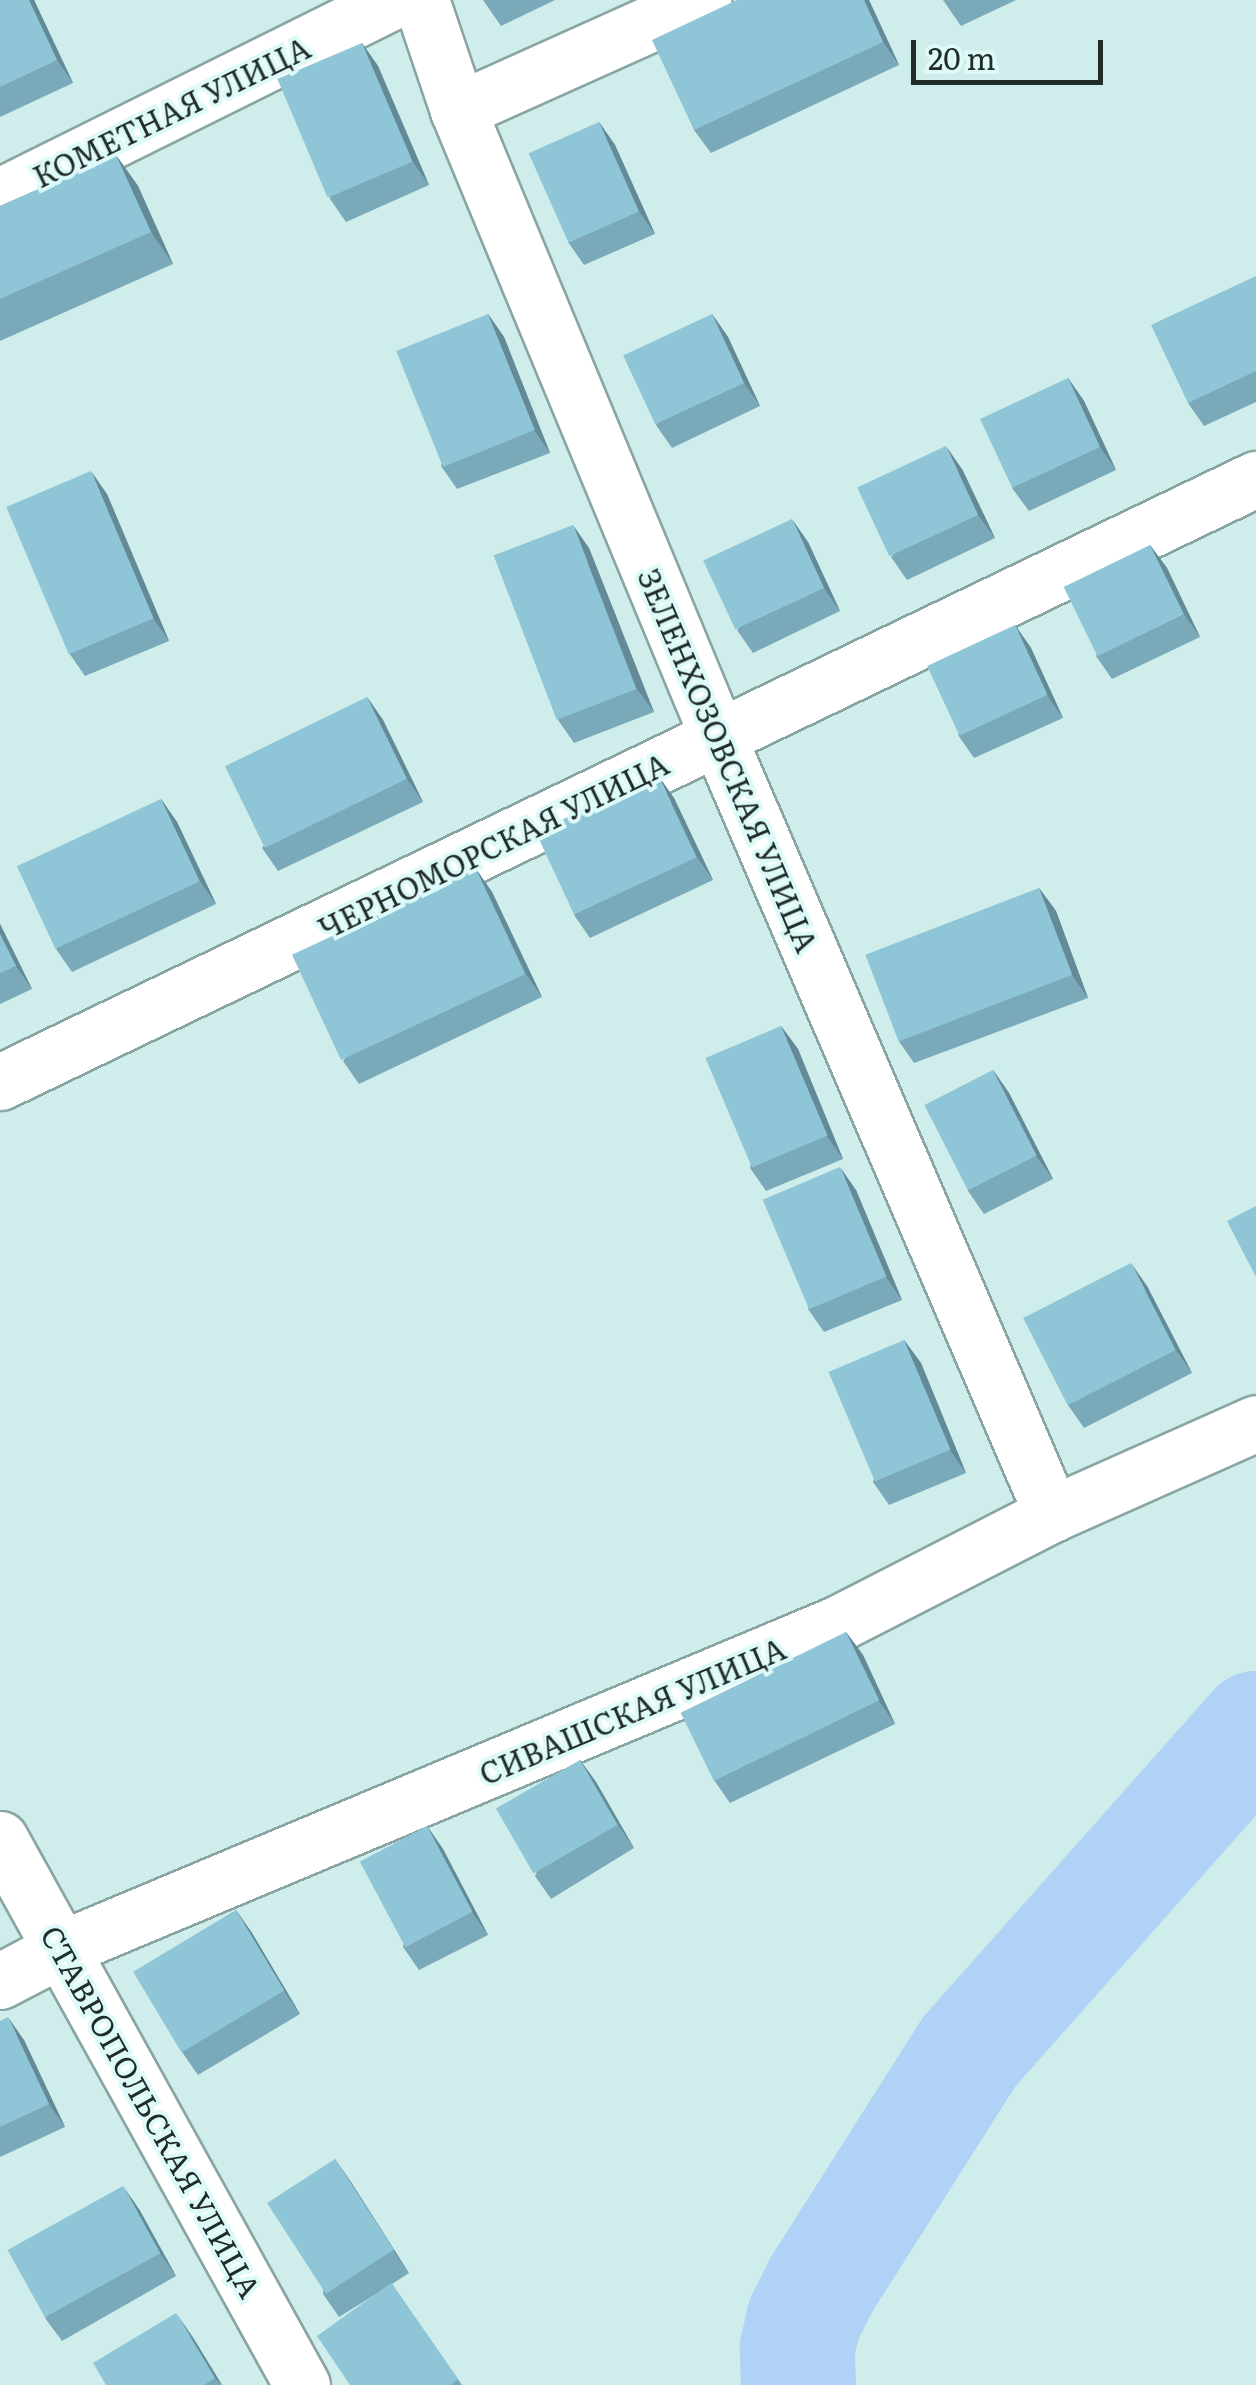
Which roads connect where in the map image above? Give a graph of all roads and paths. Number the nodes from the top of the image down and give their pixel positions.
1 (396, 0) edge
2 (420, 0) edge
3 (703, 0) edge
4 (458, 110) junction
5 (0, 196) edge
6 (1256, 480) edge
7 (718, 737) junction
8 (0, 1082) edge
9 (1256, 1423) edge
10 (1052, 1514) junction
11 (0, 1838) edge
12 (63, 1948) junction
13 (0, 1981) edge
14 (302, 2385) edge

1 - 5 street, КОМЕТНАЯ УЛИЦА
2 - 4 street, ЗЕЛЕНХОЗОВСКАЯ УЛИЦА
3 - 4 street
4 - 7 street, ЗЕЛЕНХОЗОВСКАЯ УЛИЦА
6 - 7 street, ЧЕРНОМОРСКАЯ УЛИЦА
7 - 8 street, ЧЕРНОМОРСКАЯ УЛИЦА
7 - 10 street, ЗЕЛЕНХОЗОВСКАЯ УЛИЦА
9 - 10 street, СИВАШСКАЯ УЛИЦА
10 - 12 street, СИВАШСКАЯ УЛИЦА
11 - 12 street, СТАВРОПОЛЬСКАЯ УЛИЦА
12 - 13 street, СИВАШСКАЯ УЛИЦА
12 - 14 street, СТАВРОПОЛЬСКАЯ УЛИЦА

